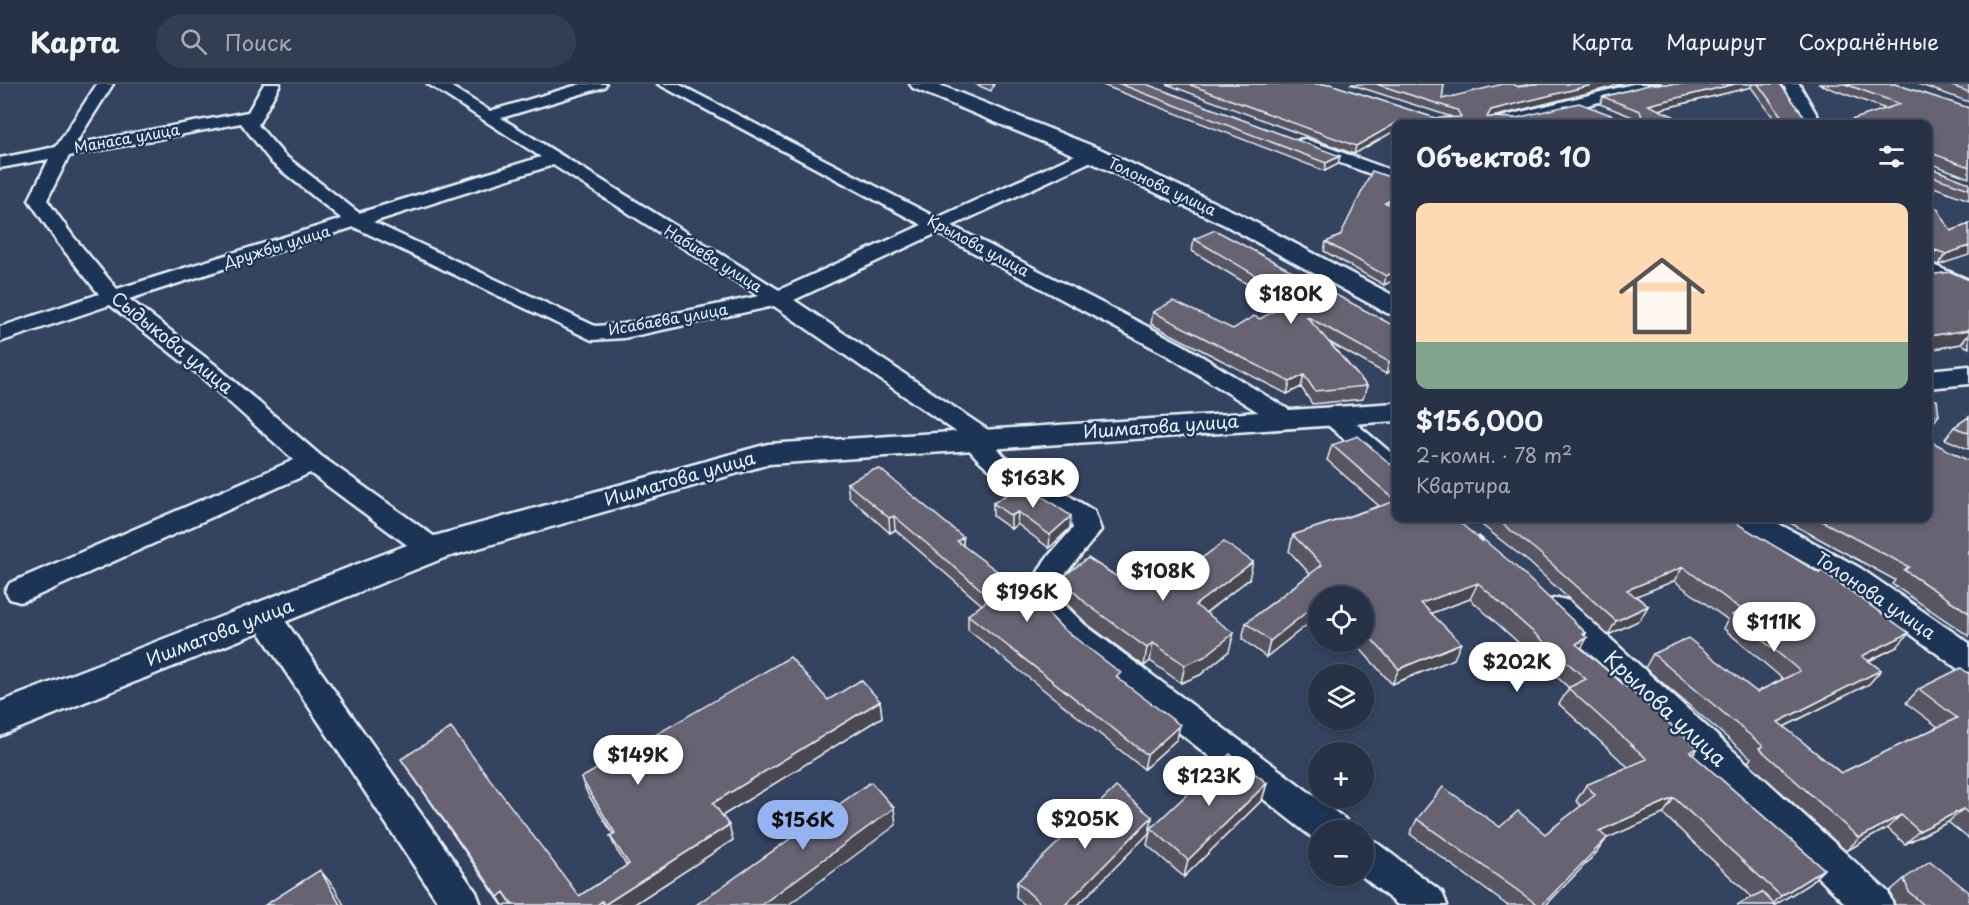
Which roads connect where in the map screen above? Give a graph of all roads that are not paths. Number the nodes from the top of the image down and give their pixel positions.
1 (105, 84) edge
2 (272, 84) edge
3 (436, 84) edge
4 (598, 84) edge
5 (666, 84) edge
6 (920, 84) edge
7 (1652, 84) edge
8 (1791, 84) edge
9 (1577, 103) junction
10 (1608, 115) edge
11 (255, 116) junction
12 (489, 116) junction
13 (1511, 120) edge
14 (1812, 120) edge
15 (1290, 139) edge
16 (62, 151) junction
17 (1092, 154) junction
18 (554, 159) junction
19 (0, 163) edge
20 (1392, 177) edge
21 (358, 222) junction
22 (938, 225) junction
23 (1932, 271) edge
24 (1969, 288) edge
25 (112, 296) junction
26 (778, 299) junction
27 (1392, 305) edge
28 (0, 336) edge
29 (1969, 375) edge
30 (1932, 379) edge
31 (1392, 412) edge
32 (1331, 415) junction
33 (1285, 418) junction
34 (981, 440) junction
35 (312, 462) junction
36 (1392, 467) edge
37 (1754, 522) edge
38 (432, 549) junction
39 (1535, 588) edge
40 (20, 591) dead end
41 (265, 616) junction
42 (1969, 660) edge
43 (0, 718) edge
44 (1318, 820) edge
45 (1374, 863) edge
46 (462, 905) edge
47 (1428, 905) edge
48 (1874, 905) edge

1 - 16 street, Сыдыкова улица
2 - 11 street
3 - 12 street, Набиева улица
4 - 12 street
5 - 22 street, Крылова улица
6 - 17 main road, Толонова улица
7 - 9 street
8 - 14 street
9 - 10 street
9 - 13 street
11 - 16 street, Манаса улица
11 - 21 street, Исабаева улица
12 - 18 street, Набиева улица
15 - 20 street
16 - 19 street, Манаса улица
16 - 25 street, Сыдыкова улица
17 - 22 street, Исабаева улица
17 - 27 main road, Толонова улица
18 - 21 street, Дружбы улица
18 - 26 street, Набиева улица
21 - 25 street, Дружбы улица
21 - 26 street, Исабаева улица
22 - 26 street, Исабаева улица
22 - 33 street, Крылова улица
23 - 24 street
25 - 28 street, Дружбы улица
25 - 35 street, Сыдыкова улица
26 - 34 street, Набиева улица
29 - 30 main road
31 - 32 main road, Ишматова улица
32 - 33 main road, Ишматова улица
32 - 36 street
33 - 34 main road, Ишматова улица
34 - 38 main road, Ишматова улица
34 - 44 street, Набиева улица
35 - 38 street, Сыдыкова улица
35 - 40 street
37 - 42 street, Толонова улица
38 - 41 main road, Ишматова улица
39 - 48 street, Крылова улица
41 - 43 main road, Ишматова улица
41 - 46 street
45 - 47 street

